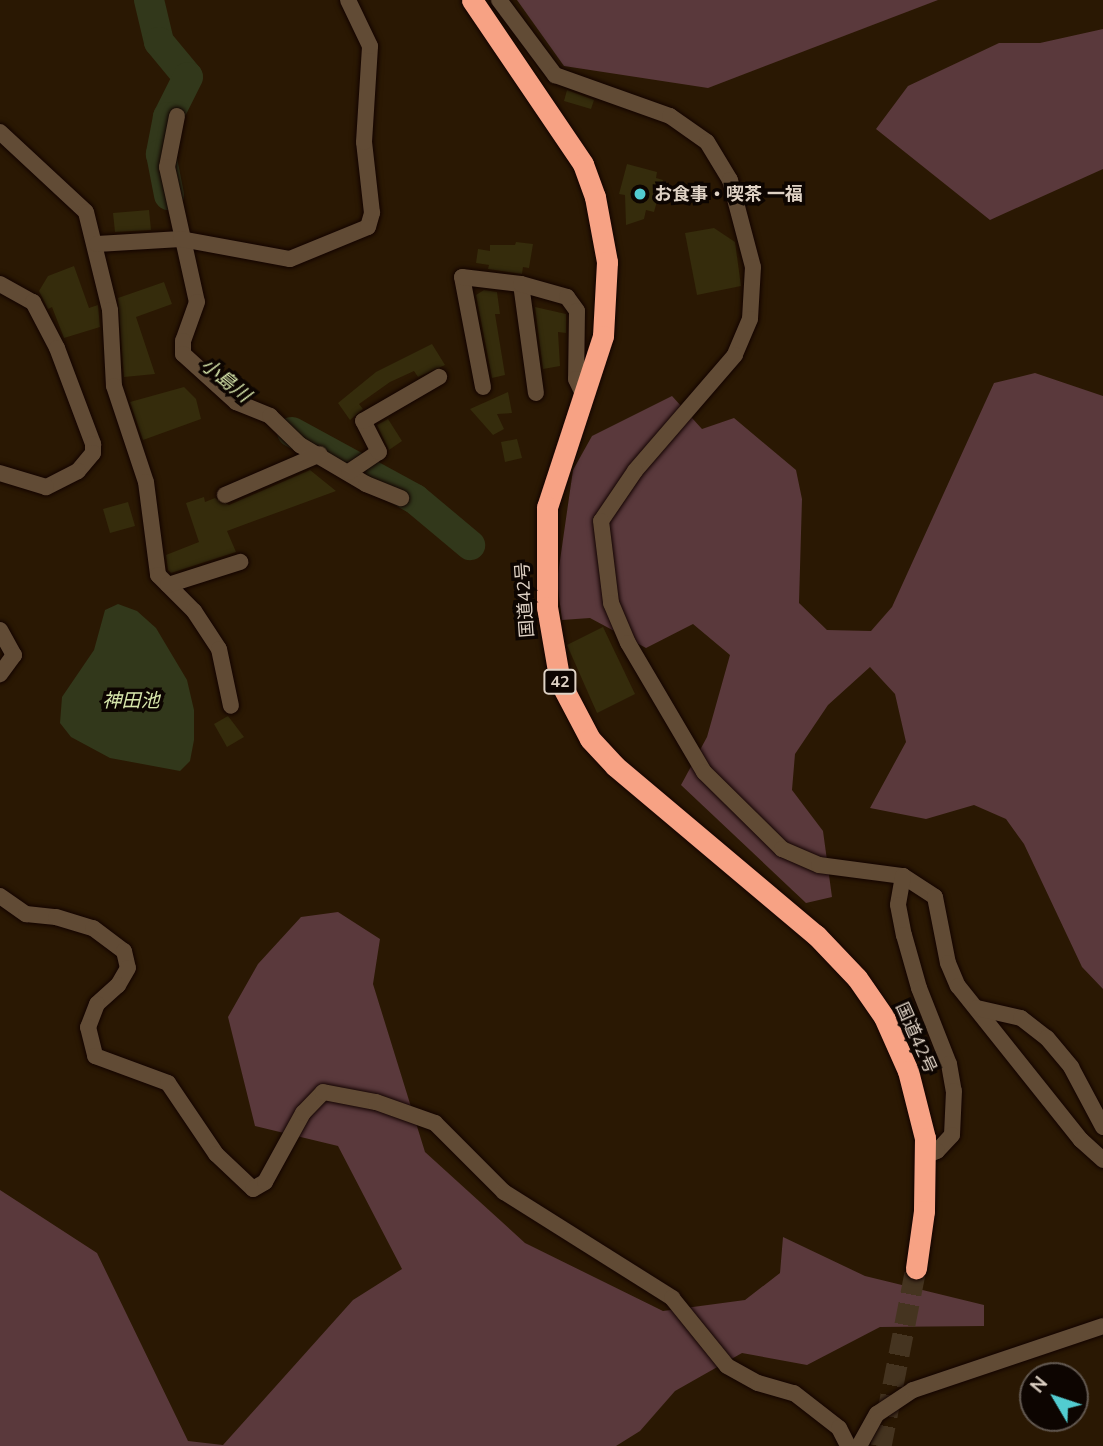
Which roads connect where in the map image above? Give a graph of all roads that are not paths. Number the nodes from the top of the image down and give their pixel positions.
1 (348, 0) edge
2 (472, 0) edge
3 (499, 0) edge
4 (177, 116) dead end
5 (0, 132) edge
6 (181, 239) junction
7 (97, 244) junction
8 (0, 284) edge
9 (521, 284) junction
10 (439, 377) dead end
11 (483, 387) dead end
12 (536, 393) dead end
13 (584, 396) junction
14 (320, 454) junction
15 (349, 472) junction
16 (0, 473) edge
17 (225, 495) dead end
18 (401, 498) dead end
19 (240, 562) dead end
20 (168, 585) junction
21 (0, 630) edge
22 (0, 674) edge
23 (231, 706) dead end
24 (903, 876) junction
25 (0, 896) edge
26 (977, 1008) junction
27 (1103, 1128) edge
28 (925, 1156) junction
29 (1103, 1160) edge
30 (916, 1268) tunnel mouth
31 (1103, 1326) edge
32 (848, 1446) edge
33 (859, 1446) edge

1 - 6 street
2 - 13 highway, 国道42号 / 42
3 - 24 street
4 - 6 street
5 - 7 street
6 - 7 street
6 - 14 street
7 - 20 street
8 - 16 street
9 - 11 street
9 - 12 street
9 - 13 street
10 - 15 street
13 - 28 highway, 国道42号 / 42
14 - 15 street
14 - 17 street
15 - 18 street
19 - 20 street
20 - 23 street
21 - 22 street
24 - 26 street
24 - 28 street
25 - 32 street
26 - 27 street
26 - 29 street
28 - 30 highway, 国道42号 / 42
31 - 33 street

